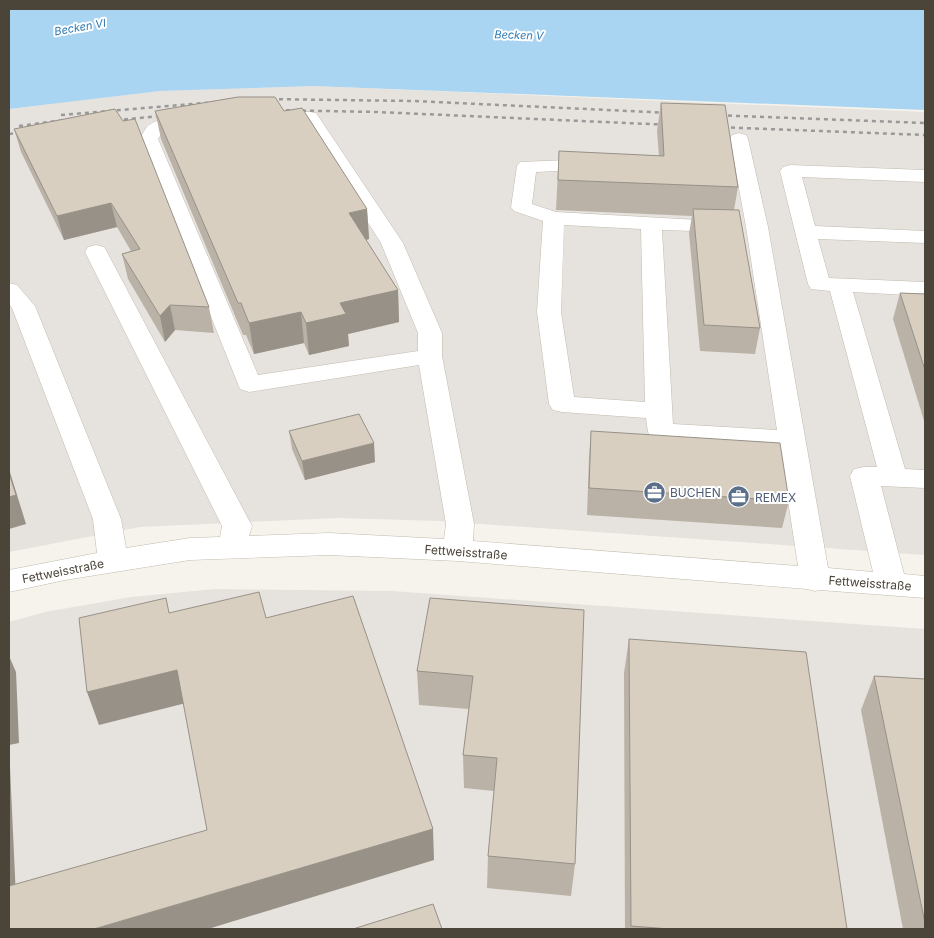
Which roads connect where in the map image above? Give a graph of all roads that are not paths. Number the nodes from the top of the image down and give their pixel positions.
1 (245, 118) edge
2 (215, 120) edge
3 (739, 139) dead end
4 (593, 165) edge
5 (925, 176) edge
6 (554, 218) junction
7 (651, 223) junction
8 (757, 227) junction
9 (806, 232) junction
10 (925, 237) edge
11 (96, 252) dead end
12 (840, 285) junction
13 (925, 289) edge
14 (9, 290) edge
15 (430, 356) junction
16 (658, 412) junction
17 (791, 440) junction
18 (894, 478) junction
19 (925, 480) edge
20 (232, 547) junction
21 (458, 550) junction
22 (113, 561) junction
23 (815, 580) junction
24 (9, 581) edge
25 (892, 585) junction
26 (925, 587) edge

1 - 15 street
2 - 15 street
3 - 8 street
4 - 6 street
5 - 9 street
6 - 7 street
6 - 16 street
7 - 8 street
7 - 16 street
8 - 17 street
9 - 10 street
9 - 12 street
11 - 20 street
12 - 13 street
12 - 18 street
14 - 22 street
15 - 21 street
16 - 17 street
17 - 23 street
18 - 19 street
18 - 25 street
20 - 21 street, Fettweisstraße
20 - 22 street, Fettweisstraße
21 - 23 street, Fettweisstraße
22 - 24 street, Fettweisstraße
23 - 25 street, Fettweisstraße
25 - 26 street, Fettweisstraße

